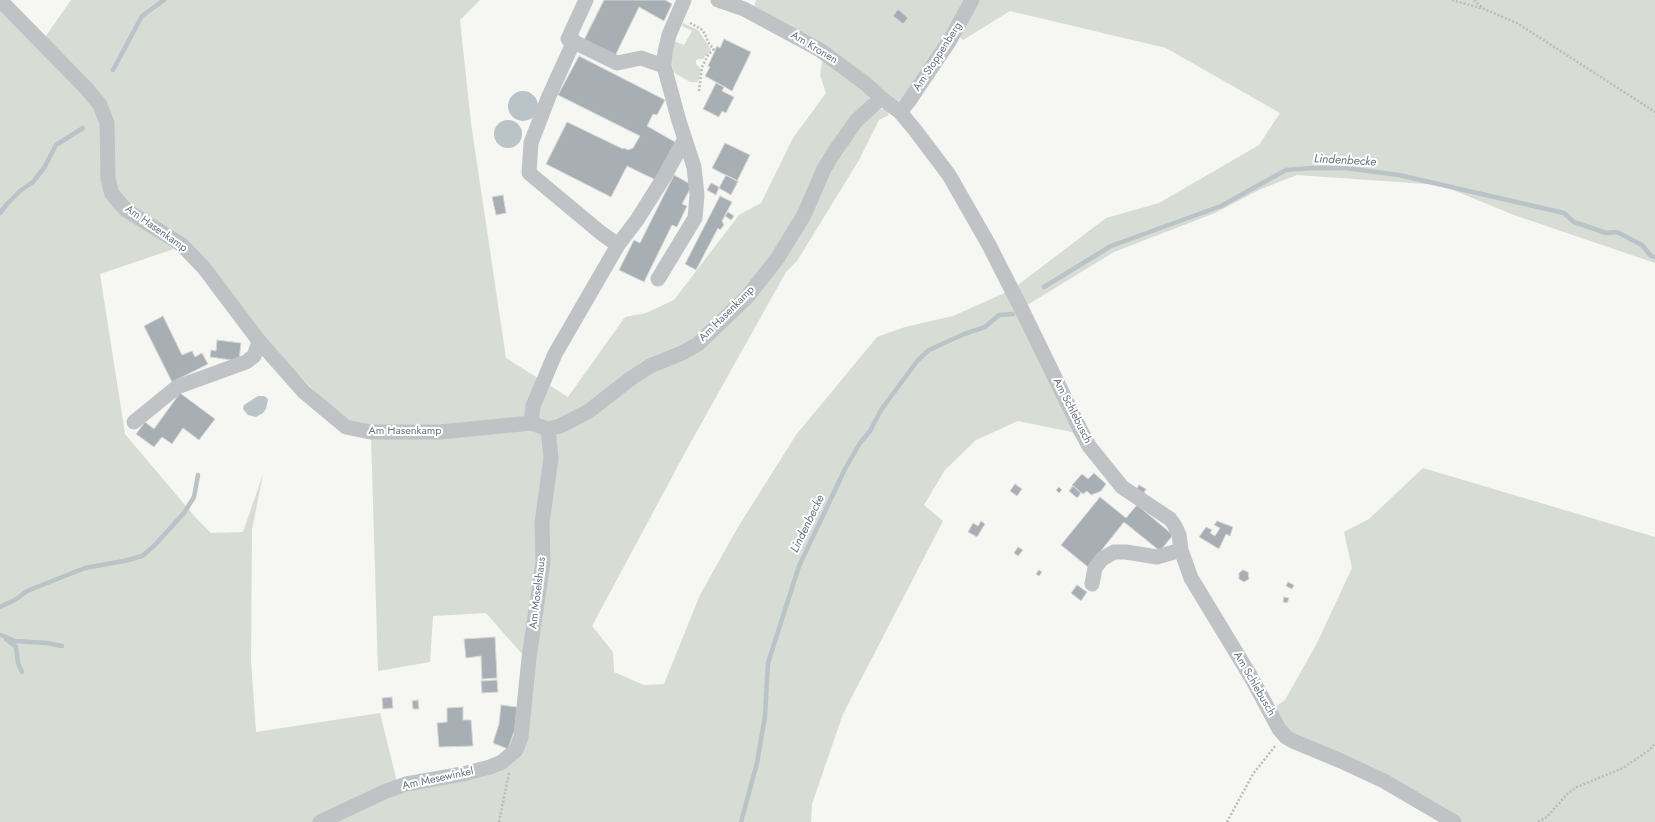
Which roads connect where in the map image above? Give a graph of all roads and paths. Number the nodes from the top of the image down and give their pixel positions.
1 (0, 0) edge
2 (586, 0) edge
3 (684, 0) edge
4 (718, 0) edge
5 (972, 0) edge
6 (1452, 0) edge
7 (1474, 0) edge
8 (1484, 9) junction
9 (677, 17) junction
10 (574, 41) junction
11 (664, 66) junction
12 (699, 90) dead end
13 (881, 98) junction
14 (900, 112) junction
15 (1655, 112) edge
16 (685, 139) junction
17 (618, 245) junction
18 (658, 279) dead end
19 (259, 341) junction
20 (134, 422) dead end
21 (531, 423) junction
22 (548, 429) junction
23 (1181, 550) junction
24 (1092, 584) dead end
25 (1286, 737) junction
26 (1655, 744) edge
27 (512, 755) junction
28 (320, 822) edge
29 (499, 822) edge
30 (1227, 822) edge
31 (1454, 822) edge
32 (1538, 822) edge

1 - 19 street, Am Hasenkamp
2 - 10 street
3 - 9 street
4 - 13 street, Am Kronen
5 - 14 street, Am Stoppenberg
6 - 8 path
7 - 8 path
8 - 15 path
9 - 11 street
9 - 12 path
10 - 11 street
10 - 17 street
11 - 16 street
13 - 14 street, Am Kronen
13 - 22 street, Am Hasenkamp
14 - 23 street, Am Schlebusch
16 - 17 street
16 - 18 street
17 - 21 street
19 - 20 street
19 - 21 street, Am Hasenkamp
21 - 22 street, Am Hasenkamp
22 - 27 street, Am Moselshaus
23 - 24 street
23 - 25 street, Am Schlebusch
25 - 30 path
25 - 31 street, Am Schlebusch
26 - 32 path
27 - 28 street, Am Mesewinkel
27 - 29 path

